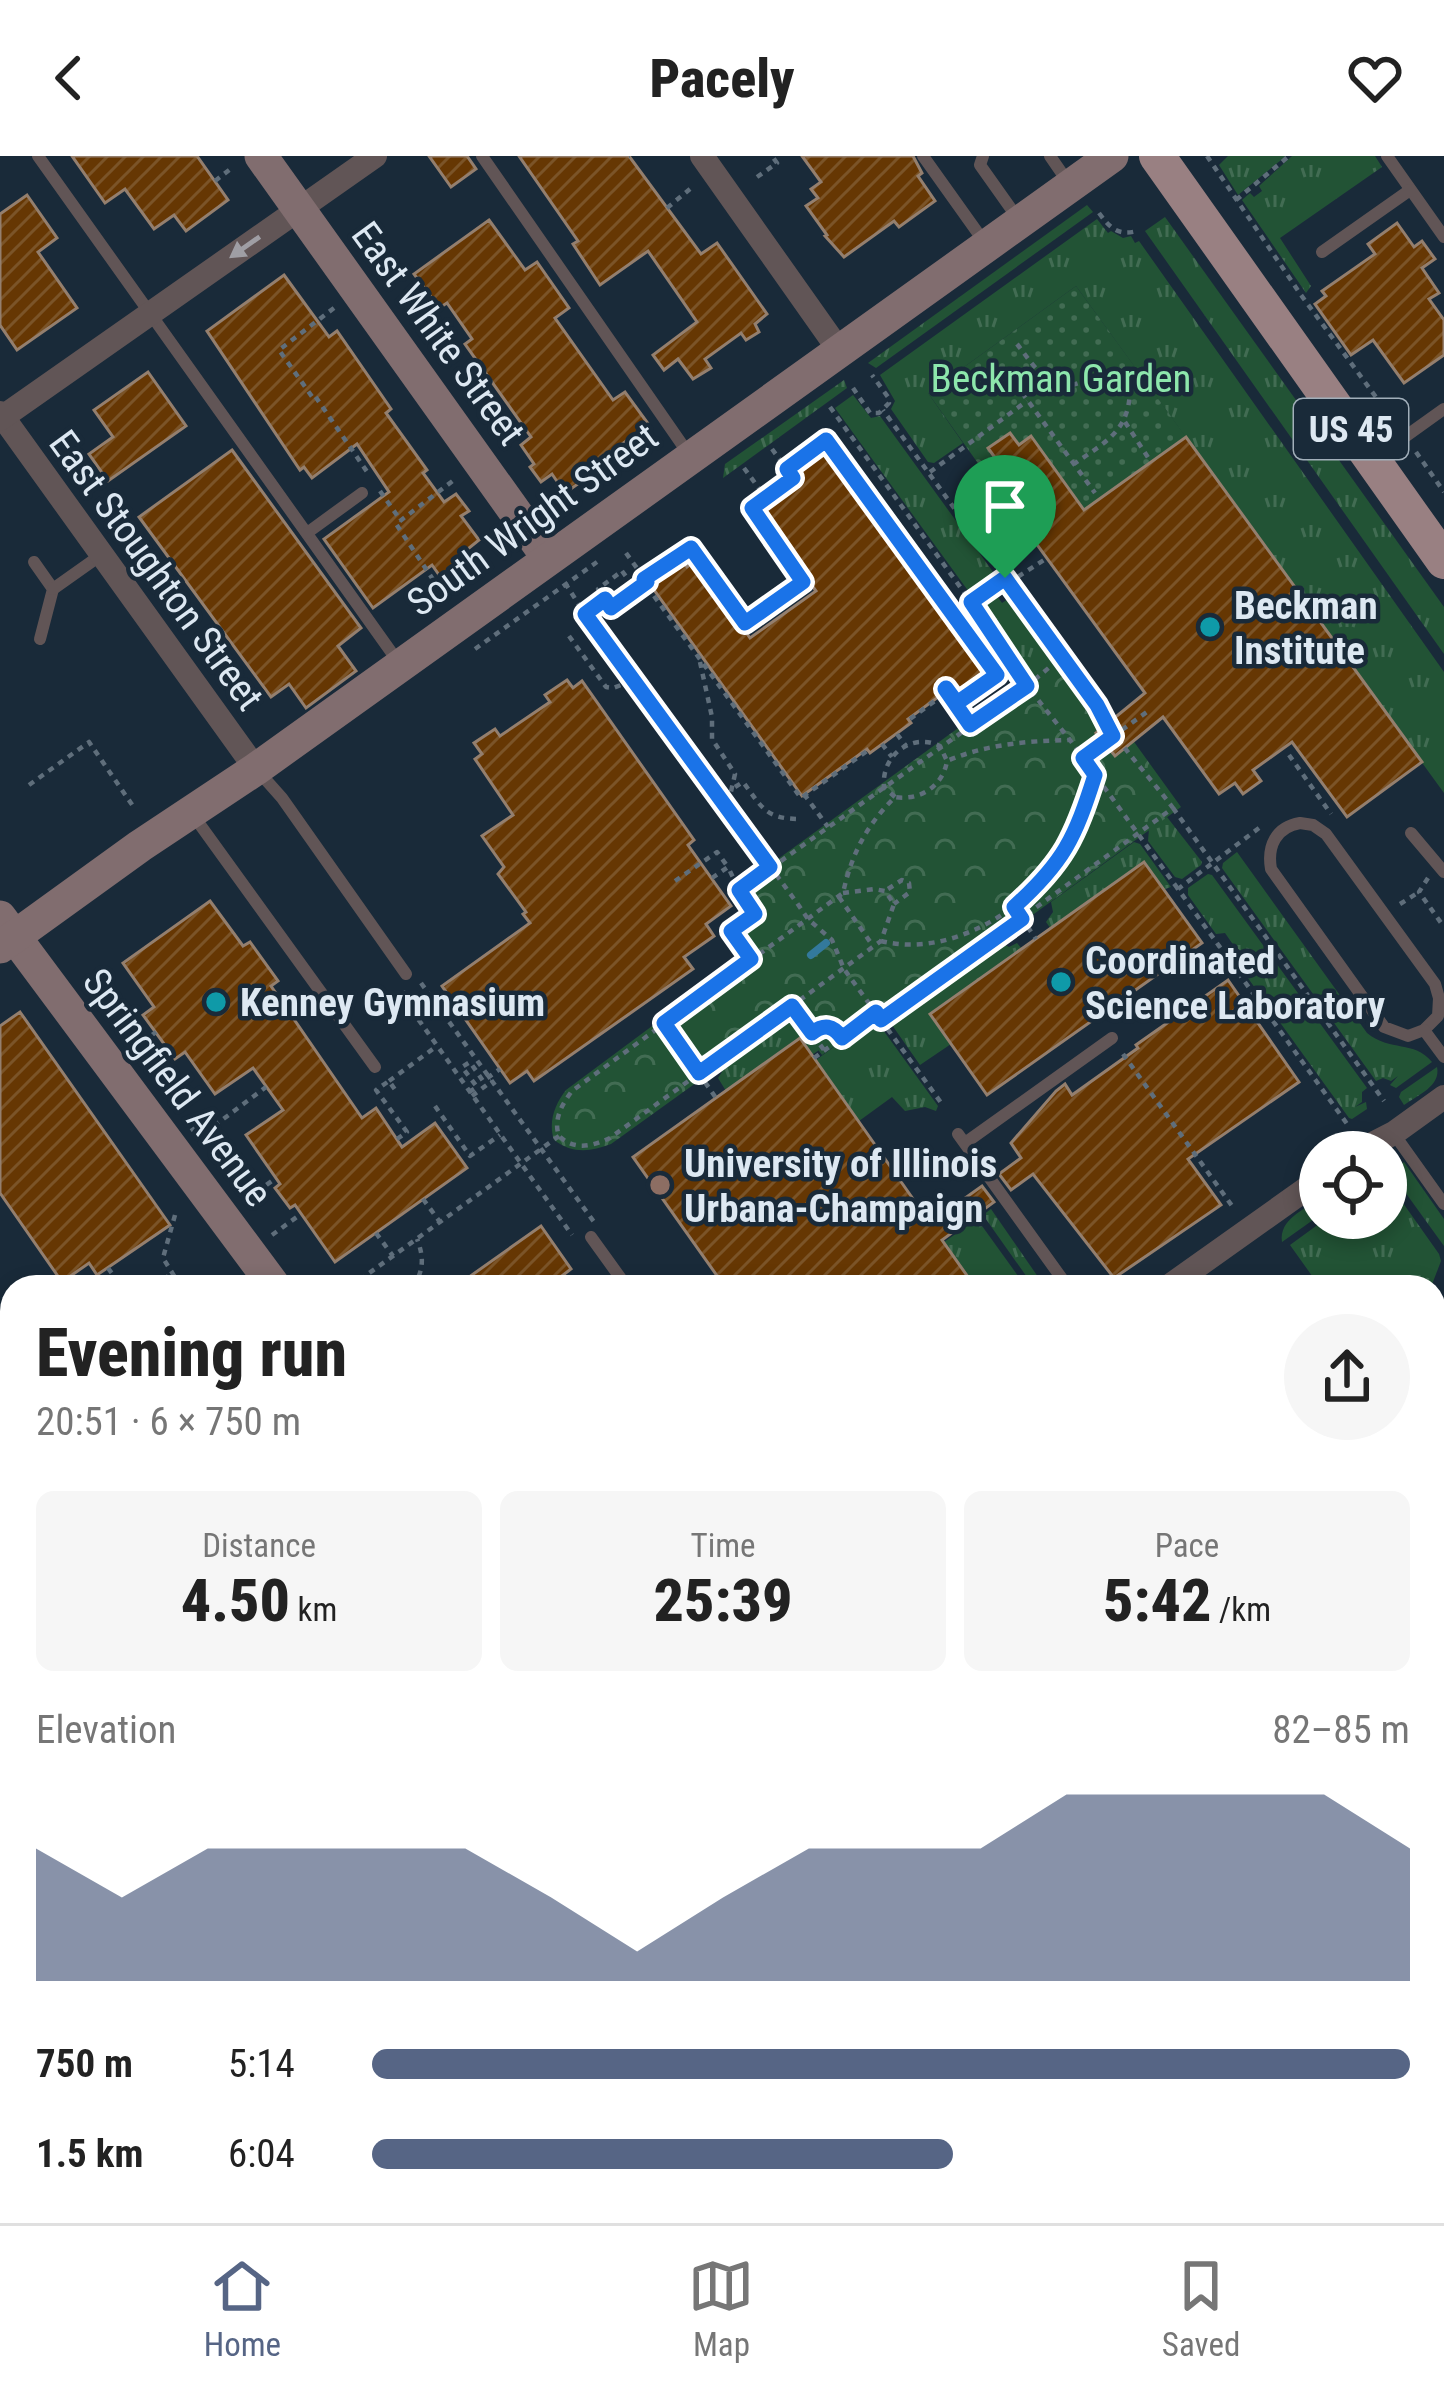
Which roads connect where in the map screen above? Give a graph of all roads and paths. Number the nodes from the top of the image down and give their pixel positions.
1 (38, 156) edge
2 (376, 156) edge
3 (482, 156) edge
4 (702, 156) edge
5 (772, 156) edge
6 (923, 156) edge
7 (982, 156) edge
8 (1050, 156) edge
9 (1112, 156) edge
10 (1157, 156) edge
11 (1207, 156) edge
12 (1288, 156) edge
13 (1387, 156) edge
14 (248, 162) edge
15 (758, 177) dead end
16 (215, 181) dead end
17 (1070, 185) junction
18 (690, 189) dead end
19 (1410, 190) junction
20 (1236, 200) junction
21 (667, 208) dead end
22 (299, 209) junction
23 (1100, 213) dead end
24 (1020, 221) junction
25 (1442, 228) edge
26 (1137, 231) dead end
27 (987, 245) junction
28 (1322, 252) dead end
29 (334, 308) dead end
30 (150, 315) junction
31 (1017, 344) dead end
32 (838, 350) junction
33 (872, 376) dead end
34 (1015, 383) dead end
35 (853, 388) dead end
36 (1028, 401) junction
37 (830, 407) dead end
38 (883, 410) junction
39 (1444, 410) edge
40 (1, 416) edge
41 (1125, 422) junction
42 (1406, 437) junction
43 (772, 449) dead end
44 (691, 457) junction
45 (1372, 460) junction
46 (1151, 462) dead end
47 (1074, 464) junction
48 (744, 469) dead end
49 (787, 469) junction
50 (930, 472) junction
51 (793, 478) junction
52 (454, 480) dead end
53 (800, 487) dead end
54 (1444, 492) edge
55 (1095, 493) dead end
56 (362, 494) dead end
57 (766, 498) junction
58 (401, 520) junction
59 (307, 533) junction
60 (626, 553) dead end
61 (102, 555) junction
62 (1047, 557) dead end
63 (548, 559) junction
64 (1444, 561) edge
65 (34, 562) dead end
66 (1006, 580) junction
67 (648, 583) junction
68 (53, 589) junction
69 (440, 590) dead end
70 (636, 590) junction
71 (572, 592) dead end
72 (655, 596) dead end
73 (605, 599) junction
74 (971, 602) junction
75 (585, 614) junction
76 (568, 636) dead end
77 (40, 639) dead end
78 (697, 654) junction
79 (1063, 656) junction
80 (400, 665) junction
81 (633, 680) junction
82 (1027, 686) junction
83 (946, 688) junction
84 (1151, 710) dead end
85 (910, 719) dead end
86 (970, 725) junction
87 (897, 734) dead end
88 (1113, 736) junction
89 (1070, 740) junction
90 (883, 744) dead end
91 (905, 746) junction
92 (940, 746) junction
93 (866, 751) dead end
94 (892, 757) junction
95 (1083, 758) junction
96 (947, 761) junction
97 (256, 769) junction
98 (1095, 775) junction
99 (28, 785) dead end
100 (884, 787) junction
101 (732, 791) junction
102 (804, 795) junction
103 (895, 797) junction
104 (1173, 808) junction
105 (135, 809) dead end
106 (728, 809) junction
107 (190, 811) junction
108 (800, 819) dead end
109 (828, 827) junction
110 (1411, 832) dead end
111 (1138, 834) junction
112 (1212, 864) junction
113 (728, 867) junction
114 (771, 867) junction
115 (1437, 874) edge
116 (712, 878) dead end
117 (675, 881) dead end
118 (1178, 889) junction
119 (739, 890) junction
120 (885, 891) junction
121 (1419, 892) junction
122 (841, 895) junction
123 (894, 904) junction
124 (1400, 904) dead end
125 (1014, 907) junction
126 (808, 919) junction
127 (1022, 919) junction
128 (1444, 927) edge
129 (5, 934) edge
130 (1036, 939) dead end
131 (881, 941) junction
132 (873, 947) junction
133 (751, 959) junction
134 (844, 969) junction
135 (406, 974) joint
136 (420, 982) junction
137 (792, 1006) junction
138 (876, 1012) junction
139 (881, 1020) junction
140 (664, 1023) junction
141 (1424, 1030) junction
142 (156, 1032) dead end
143 (812, 1033) junction
144 (842, 1038) junction
145 (1112, 1038) joint
146 (437, 1046) junction
147 (133, 1049) dead end
148 (824, 1051) junction
149 (1444, 1057) edge
150 (814, 1058) dead end
151 (375, 1067) dead end
152 (500, 1069) dead end
153 (699, 1073) junction
154 (491, 1078) junction
155 (389, 1081) junction
156 (266, 1087) dead end
157 (398, 1094) dead end
158 (471, 1094) junction
159 (1444, 1097) edge
160 (716, 1098) dead end
161 (1384, 1101) dead end
162 (942, 1104) dead end
163 (435, 1106) dead end
164 (214, 1126) junction
165 (191, 1131) dead end
166 (1347, 1131) edge
167 (1397, 1131) edge
168 (500, 1135) junction
169 (559, 1136) junction
170 (397, 1138) dead end
171 (200, 1144) dead end
172 (541, 1149) junction
173 (1407, 1151) edge
174 (520, 1164) junction
175 (276, 1178) dead end
176 (1299, 1194) edge
177 (423, 1199) dead end
178 (242, 1203) dead end
179 (1444, 1204) edge
180 (1235, 1210) dead end
181 (301, 1214) dead end
182 (175, 1215) dead end
183 (440, 1222) junction
184 (588, 1232) junction
185 (376, 1233) dead end
186 (268, 1238) dead end
187 (417, 1239) junction
188 (393, 1256) junction
189 (108, 1268) dead end
190 (171, 1274) edge
191 (113, 1275) edge
192 (266, 1275) edge
193 (367, 1275) edge
194 (418, 1275) edge
195 (618, 1275) edge
196 (1059, 1275) edge
197 (1185, 1275) edge

1 - 30 lane
2 - 22 street
3 - 44 lane
4 - 32 street
5 - 15 path
6 - 27 lane
7 - 24 lane
8 - 17 lane
9 - 17 main road, South Wright Street
10 - 45 main road, US 45
11 - 20 path
12 - 20 path
13 - 19 lane
14 - 16 path
14 - 22 main road, East White Street
17 - 24 main road, South Wright Street
18 - 21 path
19 - 25 lane
19 - 28 lane
20 - 42 path
22 -> 30 street
22 - 63 main road, East White Street
23 - 26 path
24 - 27 main road, South Wright Street
27 - 32 main road, South Wright Street
29 - 58 path
30 - 40 street
30 - 59 lane
31 - 41 path
32 - 44 main road, South Wright Street
33 - 38 path
34 - 36 path
35 - 38 path
36 - 47 path
36 - 50 path
37 - 74 path
38 - 50 path
39 - 42 lane
40 - 61 street, East Stoughton Street
41 - 46 path
41 - 47 path
42 - 45 lane
42 - 54 path
43 - 49 path
44 - 63 main road, South Wright Street
45 - 64 main road, US 45
47 - 55 path
48 - 57 path
49 - 51 path
49 - 83 path
50 - 66 path
51 - 53 path
51 - 57 path
52 - 58 path
56 - 59 lane
57 - 67 path
58 - 69 path
59 - 80 lane
60 - 67 path
61 - 68 lane
61 - 97 street, East Stoughton Street
62 - 66 path
63 - 80 main road, South Wright Street
65 - 68 lane
66 - 74 path
66 - 79 path
67 - 70 path
68 - 77 lane
70 - 73 path
70 - 73 path
71 - 75 path
72 - 78 path
73 - 75 path
74 - 82 path
75 - 81 path
76 - 81 path
78 - 101 path
78 - 102 path
79 - 82 path
79 - 88 path
80 - 97 main road, South Wright Street
81 - 106 path
82 - 86 path
82 - 89 path
83 - 85 path
83 - 86 path
84 - 88 path
86 - 92 path
87 - 91 path
88 - 95 path
88 - 104 path
89 - 95 path
89 - 96 path
90 - 94 path
91 - 92 path
91 - 94 path
92 - 96 path
92 - 100 path
93 - 102 path
94 - 100 path
95 - 98 path
96 - 103 path
97 - 107 main road, South Wright Street
97 - 135 lane
98 - 111 path
98 - 125 path
99 - 105 path
100 - 103 path
100 - 109 path
101 - 106 path
101 - 108 path
102 - 109 path
103 - 122 path
104 - 111 path
104 - 112 path
106 - 114 path
107 - 129 main road, South Wright Street
107 - 151 lane
109 - 114 path
110 - 115 lane
111 - 118 path
111 - 127 path
112 - 118 path
112 - 161 path
113 - 116 path
113 - 117 path
113 - 119 path
114 - 119 path
114 - 126 path
115 - 121 path
118 - 166 path
119 - 133 path
120 - 122 path
120 - 123 path
120 - 123 path
121 - 124 path
121 - 128 path
122 - 126 path
122 - 132 path
123 - 131 path
125 - 127 path
125 - 131 path
126 - 133 path
126 - 134 path
127 - 130 path
127 - 139 path
129 - 192 main road, Springfield Avenue
131 - 132 path
132 - 134 path
133 - 140 path
134 - 137 path
134 - 138 path
135 - 136 path
136 - 146 path
136 - 154 path
137 - 143 path
137 - 153 path
138 - 139 path
138 - 144 path
139 - 162 path
140 - 153 path
140 - 169 path
141 - 141 lane
141 - 149 lane
142 - 147 path
143 - 144 path
143 - 148 path
144 - 148 path
145 - 180 path
145 - 196 lane
146 - 155 path
146 - 158 path
148 - 150 path
152 - 154 path
153 - 160 path
153 - 169 path
154 - 158 path
154 - 158 path
154 - 172 path
155 - 157 path
155 - 170 path
156 - 164 path
158 - 168 path
159 - 167 street
163 - 168 path
164 - 165 path
164 - 171 path
168 - 174 path
169 - 172 path
172 - 174 path
172 - 184 path
173 - 179 lane
174 - 183 path
174 - 184 path
175 - 178 path
176 - 197 street
177 - 183 path
181 - 186 path
182 - 190 path
183 - 187 path
184 - 195 lane
185 - 188 path
187 - 188 path
187 - 194 path
188 - 193 path
189 - 191 path

